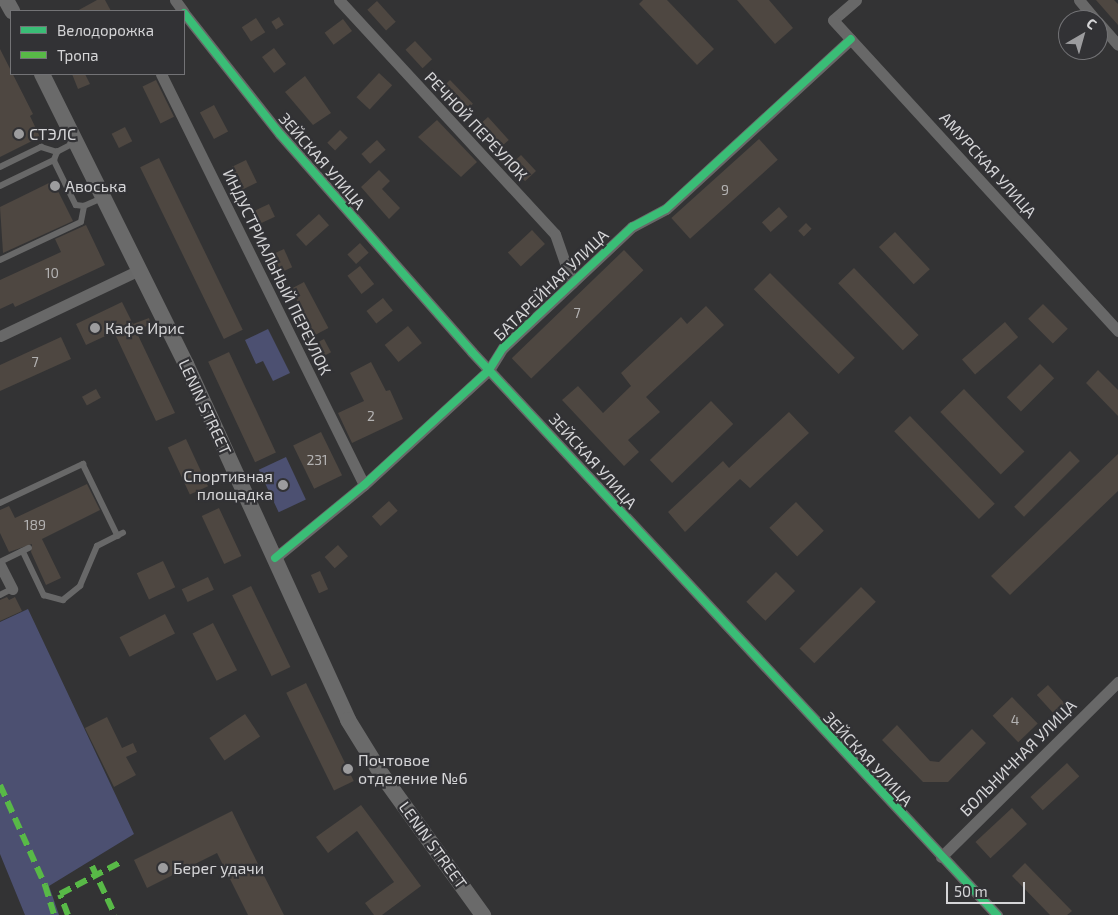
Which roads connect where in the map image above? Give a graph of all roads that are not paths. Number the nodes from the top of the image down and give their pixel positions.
1 (339, 0) edge
2 (856, 0) edge
3 (1079, 0) edge
4 (1088, 10) edge
5 (185, 15) edge
6 (1108, 34) edge
7 (851, 39) junction
8 (1118, 45) edge
9 (42, 75) edge
10 (161, 75) edge
11 (76, 142) junction
12 (58, 152) junction
13 (54, 160) junction
14 (0, 167) edge
15 (0, 186) edge
16 (104, 197) junction
17 (84, 206) junction
18 (0, 260) edge
19 (139, 270) junction
20 (572, 283) junction
21 (1118, 332) edge
22 (0, 336) edge
23 (489, 370) junction
24 (364, 485) junction
25 (0, 503) edge
26 (275, 558) junction
27 (0, 564) edge
28 (12, 589) joint
29 (0, 595) edge
30 (1118, 682) edge
31 (941, 857) junction
32 (483, 915) edge
33 (997, 915) edge

1 - 20 street, РЕЧНОЙ ПЕРЕУЛОК
2 - 7 street, АМУРСКАЯ УЛИЦА
3 - 4 street
5 - 23 street, ЗЕЙСКАЯ УЛИЦА
6 - 8 street
7 - 20 street, БАТАРЕЙНАЯ УЛИЦА
7 - 21 street, АМУРСКАЯ УЛИЦА
9 - 11 main road, LENIN STREET
10 - 24 street, ИНДУСТРИАЛЬНЫЙ ПЕРЕУЛОК
11 - 12 lane
11 - 16 main road, LENIN STREET
12 - 13 lane
12 - 14 lane
13 - 15 lane
13 - 17 lane
16 - 17 lane
16 - 19 main road, LENIN STREET
17 - 18 lane
19 - 22 street
19 - 26 main road, LENIN STREET
20 - 23 street, БАТАРЕЙНАЯ УЛИЦА
23 - 24 street, БАТАРЕЙНАЯ УЛИЦА
23 - 31 street, ЗЕЙСКАЯ УЛИЦА
24 - 26 street, БАТАРЕЙНАЯ УЛИЦА
25 - 27 lane
26 - 32 main road, LENIN STREET
27 - 28 street
28 - 29 lane
30 - 31 street, БОЛЬНИЧНАЯ УЛИЦА
31 - 33 street, ЗЕЙСКАЯ УЛИЦА

